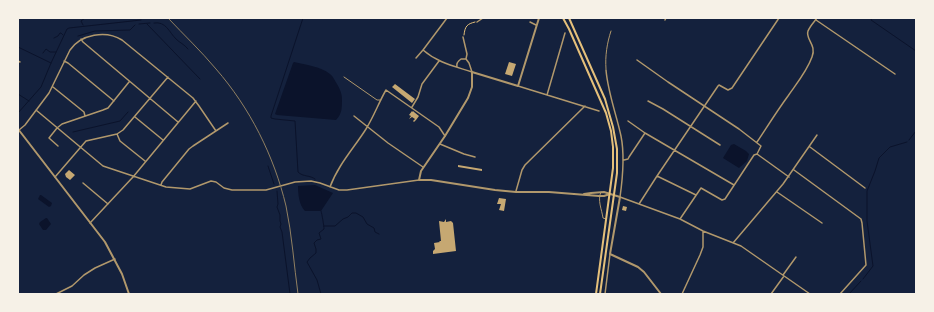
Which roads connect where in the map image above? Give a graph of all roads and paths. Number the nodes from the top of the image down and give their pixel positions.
1 (448, 18) edge
2 (483, 18) edge
3 (538, 18) edge
4 (563, 18) edge
5 (569, 18) edge
6 (779, 18) edge
7 (816, 19) edge
8 (477, 22) joint
9 (530, 22) dead end
10 (536, 25) junction
11 (611, 31) dead end
12 (565, 33) dead end
13 (463, 37) joint
14 (81, 39) junction
15 (423, 50) junction
16 (416, 58) dead end
17 (466, 59) junction
18 (637, 60) dead end
19 (64, 61) junction
20 (439, 61) junction
21 (457, 67) junction
22 (606, 70) joint
23 (472, 72) junction
24 (895, 74) dead end
25 (344, 77) dead end
26 (168, 78) junction
27 (130, 81) junction
28 (518, 86) junction
29 (52, 87) junction
30 (547, 95) junction
31 (150, 98) junction
32 (380, 100) junction
33 (114, 101) junction
34 (196, 101) junction
35 (648, 101) dead end
36 (585, 106) junction
37 (704, 106) junction
38 (412, 108) junction
39 (36, 110) junction
40 (599, 111) dead end
41 (85, 116) junction
42 (135, 116) junction
43 (354, 116) dead end
44 (628, 121) dead end
45 (178, 122) junction
46 (228, 123) dead end
47 (690, 126) junction
48 (367, 127) junction
49 (57, 128) junction
50 (19, 130) edge
51 (216, 131) junction
52 (645, 133) junction
53 (117, 134) junction
54 (817, 135) dead end
55 (445, 136) junction
56 (163, 140) junction
57 (757, 142) junction
58 (440, 144) junction
59 (720, 145) dead end
60 (58, 146) dead end
61 (80, 147) junction
62 (810, 147) junction
63 (674, 150) junction
64 (756, 154) junction
65 (475, 157) dead end
66 (624, 160) junction
67 (145, 161) junction
68 (423, 167) junction
69 (794, 170) junction
70 (656, 176) junction
71 (55, 177) junction
72 (133, 177) junction
73 (789, 177) junction
74 (419, 180) junction
75 (82, 182) dead end
76 (161, 185) junction
77 (735, 185) junction
78 (330, 187) junction
79 (865, 188) dead end
80 (516, 192) junction
81 (601, 192) junction
82 (777, 192) junction
83 (583, 194) junction
84 (610, 194) junction
85 (614, 195) junction
86 (696, 195) junction
87 (599, 196) junction
88 (620, 197) junction
89 (108, 204) junction
90 (639, 204) junction
91 (606, 219) junction
92 (680, 219) junction
93 (90, 223) junction
94 (822, 223) dead end
95 (703, 231) junction
96 (733, 242) junction
97 (610, 254) junction
98 (796, 257) dead end
99 (114, 259) junction
100 (784, 275) junction
101 (56, 294) edge
102 (129, 294) edge
103 (596, 294) edge
104 (600, 294) edge
105 (605, 294) edge
106 (661, 294) edge
107 (682, 294) edge
108 (771, 294) edge
109 (810, 294) edge
110 (840, 294) edge

1 - 15 street
2 - 8 street
3 - 10 street
4 - 84 main road
5 - 85 main road
6 - 37 street
7 - 24 street
7 - 57 street
8 - 13 path
9 - 10 street
10 - 28 street
11 - 22 lane
12 - 30 street
13 - 17 street
14 - 19 street
14 - 26 street
14 - 27 street
15 - 16 street
15 - 20 street
17 - 21 street
17 - 23 street
18 - 37 street
19 - 29 street
19 - 33 street
20 - 21 street
20 - 38 street
21 - 23 street
22 - 66 street
23 - 28 street
23 - 55 street
25 - 32 lane
26 - 31 street
26 - 34 street
27 - 31 street
27 - 33 street
28 - 30 street
29 - 39 street
29 - 41 street
30 - 36 street
31 - 42 street
31 - 45 street
32 - 38 street
32 - 48 street
33 - 41 street
34 - 45 street
34 - 51 street
35 - 47 street
36 - 40 street
36 - 80 street
37 - 47 street
37 - 57 street
38 - 55 street
39 - 49 street
39 - 50 street
41 - 49 street
42 - 53 street
42 - 56 street
43 - 48 street
44 - 52 street
45 - 56 street
46 - 51 street
47 - 59 street
47 - 63 street
48 - 68 street
48 - 78 street
49 - 60 street
49 - 61 street
50 - 71 street
51 - 76 street
52 - 63 street
52 - 66 street
53 - 61 street
53 - 67 street
54 - 62 street
55 - 58 street
56 - 67 street
57 - 64 street
58 - 65 street
58 - 68 street
61 - 71 street
61 - 72 street
62 - 69 street
62 - 79 street
63 - 70 street
63 - 77 street
64 - 73 street
64 - 77 street
66 - 88 street
67 - 72 street
68 - 74 street
69 - 73 street
69 - 110 street
70 - 86 street
70 - 90 street
71 - 93 street
72 - 76 street
72 - 89 street
73 - 82 street
74 - 78 street
74 - 80 street
75 - 89 street
76 - 78 street
77 - 86 street
80 - 83 street
81 - 83 street
81 - 84 street
81 - 87 lane
82 - 94 street
82 - 96 street
83 - 87 street
84 - 85 street
84 - 87 street
84 - 91 main road
85 - 88 street
85 - 104 main road
86 - 92 street
87 - 91 lane
88 - 90 street
88 - 97 street
89 - 93 street
90 - 92 street
91 - 103 main road
92 - 95 street
93 - 99 street
95 - 96 street
95 - 107 street
96 - 100 street
97 - 105 street
97 - 106 street
98 - 100 street
99 - 101 street
99 - 102 street
100 - 108 street
100 - 109 street

